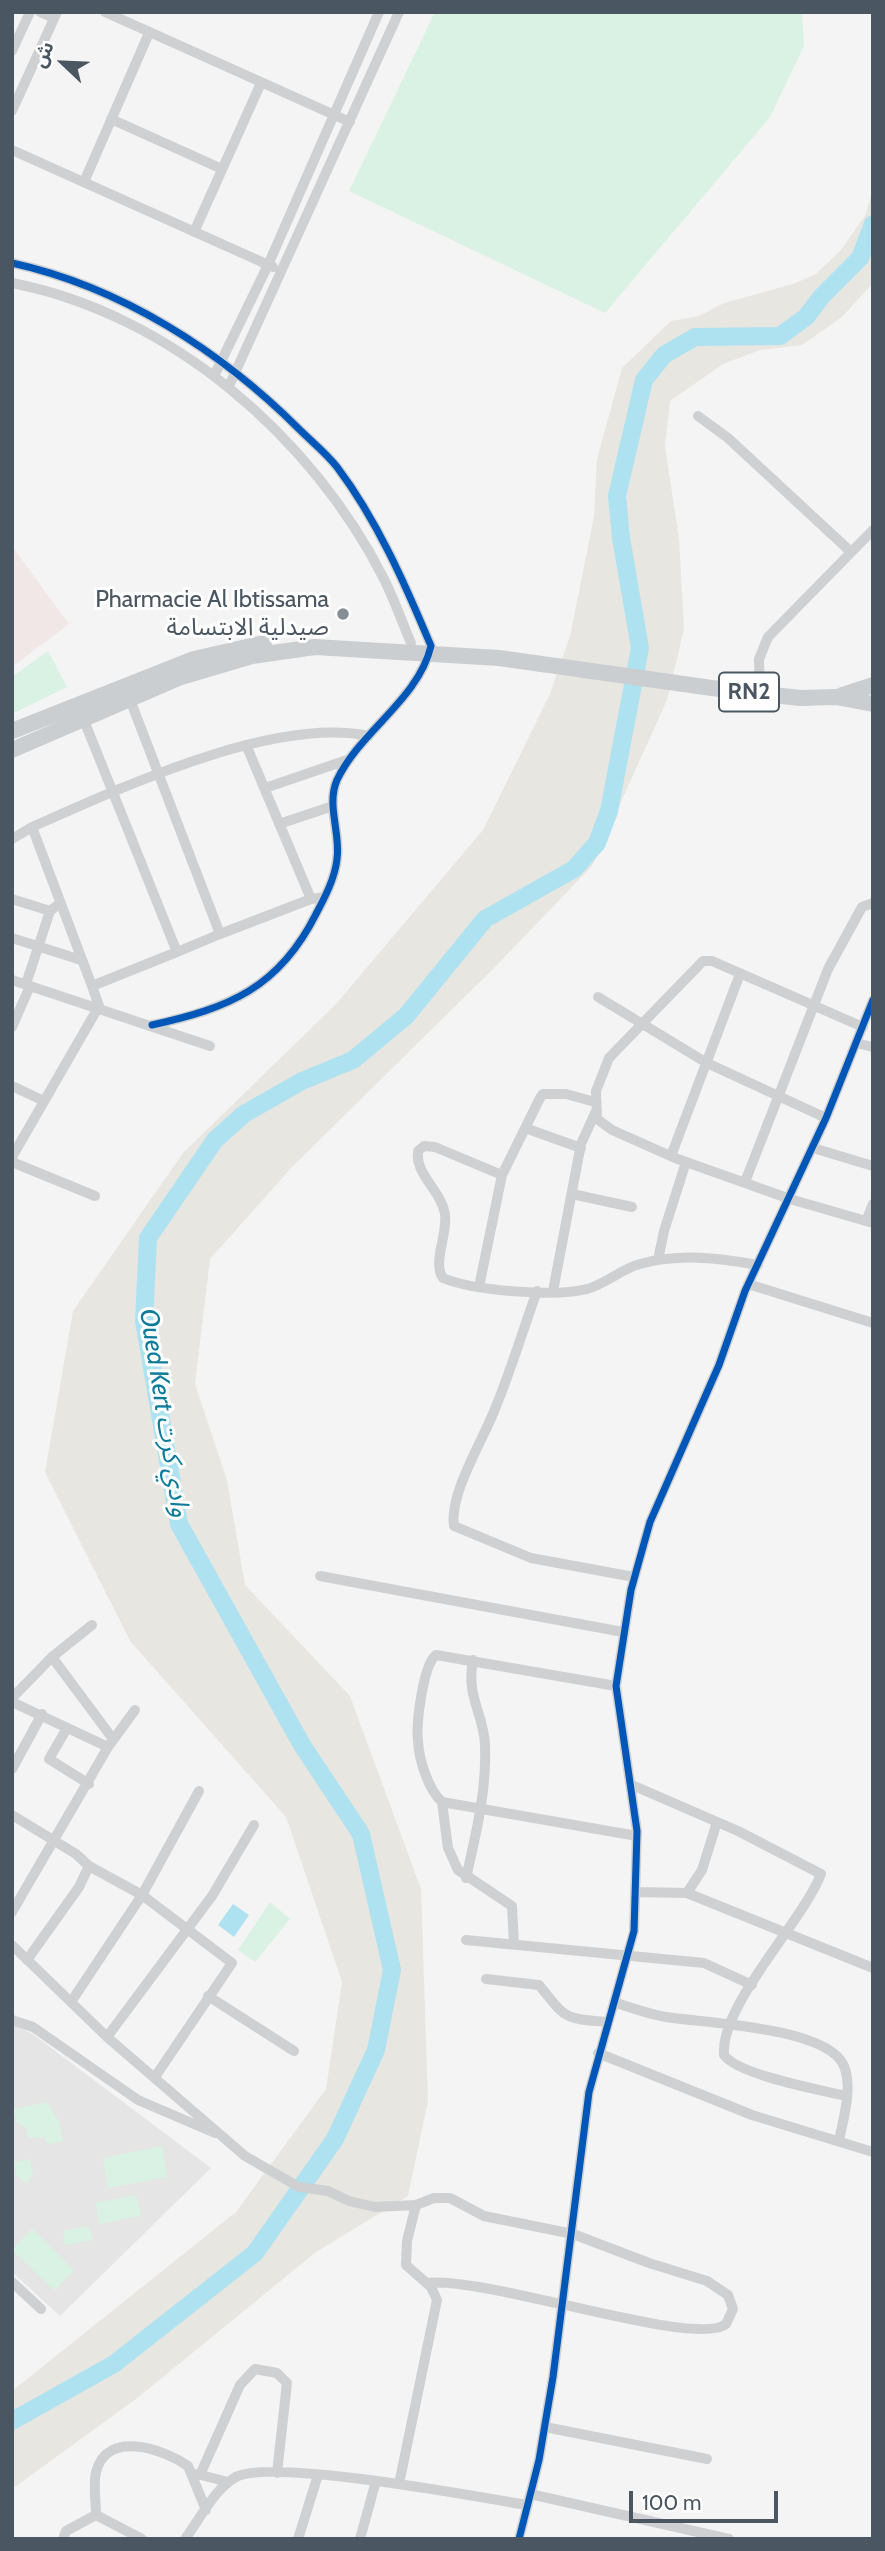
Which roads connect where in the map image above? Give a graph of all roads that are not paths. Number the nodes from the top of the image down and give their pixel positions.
1 (30, 12) edge
2 (40, 12) edge
3 (104, 12) edge
4 (379, 12) edge
5 (400, 12) edge
6 (56, 15) edge
7 (149, 33) junction
8 (12, 51) edge
9 (261, 83) junction
10 (12, 111) edge
11 (334, 114) junction
12 (111, 119) junction
13 (349, 122) junction
14 (12, 150) edge
15 (222, 169) junction
16 (84, 182) junction
17 (301, 191) junction
18 (316, 199) junction
19 (194, 232) junction
20 (12, 263) edge
21 (268, 265) junction
22 (282, 271) junction
23 (12, 283) edge
24 (221, 361) junction
25 (237, 371) junction
26 (214, 376) junction
27 (229, 386) junction
28 (698, 416) dead end
29 (873, 530) edge
30 (851, 552) junction
31 (411, 643) junction
32 (435, 651) junction
33 (873, 685) edge
34 (760, 693) junction
35 (836, 697) junction
36 (129, 698) junction
37 (873, 704) edge
38 (83, 718) junction
39 (12, 731) edge
40 (369, 736) junction
41 (247, 747) junction
42 (12, 750) edge
43 (350, 759) junction
44 (158, 773) junction
45 (265, 788) junction
46 (114, 792) junction
47 (333, 806) junction
48 (279, 824) junction
49 (32, 827) junction
50 (12, 839) edge
51 (325, 897) junction
52 (12, 899) edge
53 (311, 899) junction
54 (873, 903) edge
55 (59, 904) junction
56 (50, 911) junction
57 (220, 934) junction
58 (12, 938) edge
59 (37, 946) junction
60 (177, 952) junction
61 (80, 960) junction
62 (740, 974) junction
63 (12, 980) edge
64 (28, 985) junction
65 (92, 986) junction
66 (598, 997) dead end
67 (873, 1000) edge
68 (99, 1006) junction
69 (813, 1006) junction
70 (152, 1025) junction
71 (643, 1025) junction
72 (12, 1027) edge
73 (863, 1027) junction
74 (856, 1043) junction
75 (210, 1046) dead end
76 (873, 1047) edge
77 (707, 1063) junction
78 (12, 1086) edge
79 (780, 1097) junction
80 (44, 1101) junction
81 (595, 1108) junction
82 (826, 1118) junction
83 (525, 1128) junction
84 (581, 1148) junction
85 (813, 1148) junction
86 (671, 1156) junction
87 (12, 1159) edge
88 (686, 1162) junction
89 (873, 1166) edge
90 (502, 1175) junction
91 (745, 1182) junction
92 (572, 1194) junction
93 (95, 1196) dead end
94 (790, 1199) junction
95 (873, 1204) edge
96 (632, 1207) dead end
97 (869, 1222) edge
98 (658, 1260) junction
99 (758, 1265) junction
100 (748, 1284) junction
101 (479, 1287) junction
102 (537, 1291) junction
103 (553, 1291) junction
104 (873, 1323) edge
105 (320, 1576) dead end
106 (634, 1577) junction
107 (92, 1625) dead end
108 (623, 1632) junction
109 (52, 1657) junction
110 (473, 1660) junction
111 (616, 1686) junction
112 (12, 1700) edge
113 (135, 1710) dead end
114 (42, 1714) junction
115 (67, 1728) junction
116 (110, 1743) junction
117 (12, 1769) edge
118 (89, 1784) junction
119 (632, 1785) junction
120 (199, 1791) dead end
121 (442, 1802) junction
122 (482, 1809) junction
123 (12, 1815) edge
124 (717, 1822) junction
125 (254, 1825) dead end
126 (637, 1836) junction
127 (52, 1840) junction
128 (89, 1866) junction
129 (467, 1878) junction
130 (636, 1892) junction
131 (687, 1893) junction
132 (142, 1895) junction
133 (12, 1912) edge
134 (187, 1929) junction
135 (786, 1931) junction
136 (466, 1940) dead end
137 (514, 1944) junction
138 (13, 1948) edge
139 (628, 1955) junction
140 (27, 1960) junction
141 (873, 1968) edge
142 (486, 1979) dead end
143 (752, 1985) junction
144 (208, 1996) junction
145 (71, 2002) junction
146 (614, 2002) junction
147 (12, 2020) edge
148 (608, 2022) junction
149 (730, 2024) junction
150 (107, 2037) junction
151 (294, 2051) dead end
152 (598, 2053) junction
153 (155, 2077) junction
154 (846, 2096) junction
155 (223, 2136) junction
156 (839, 2141) junction
157 (873, 2152) edge
158 (416, 2205) junction
159 (573, 2234) junction
160 (12, 2282) edge
161 (426, 2283) junction
162 (563, 2303) junction
163 (41, 2309) dead end
164 (545, 2427) junction
165 (707, 2459) dead end
166 (277, 2473) junction
167 (197, 2474) junction
168 (318, 2475) junction
169 (376, 2481) junction
170 (228, 2482) junction
171 (399, 2484) junction
172 (528, 2500) junction
173 (206, 2510) junction
174 (96, 2515) junction
175 (63, 2539) edge
176 (142, 2539) edge
177 (185, 2539) edge
178 (298, 2539) edge
179 (360, 2539) edge
180 (519, 2539) edge
181 (729, 2539) edge

1 - 8 street
2 - 6 street
3 - 7 street
4 - 11 street
5 - 13 street
6 - 10 street
7 - 9 street
7 - 12 street
9 - 11 street
9 - 15 street
11 - 13 street
11 - 17 street
12 - 15 street
12 - 16 street
13 - 18 street
14 - 16 street
15 - 19 street
16 - 19 street
17 - 18 street
17 - 21 street
18 - 22 street
19 - 21 street
20 - 24 street
21 - 22 street
21 - 24 street
22 - 25 street
23 - 26 street
24 - 25 street
24 - 26 street
25 - 27 street
25 - 32 street
26 - 27 street
27 - 31 street
28 - 30 street
29 - 30 street
30 - 34 street
31 - 32 main road, RN2
31 - 39 main road, RN2
32 - 34 main road, RN2
32 - 36 main road, RN2
32 - 40 street
33 - 35 main road, RN2
34 - 35 main road, RN2
35 - 37 main road, RN2
36 - 38 main road, RN2
36 - 44 street
38 - 42 main road, RN2
38 - 46 street
40 - 41 street
40 - 43 street
41 - 44 street
41 - 45 street
43 - 45 street
43 - 47 street
44 - 46 street
44 - 57 street
45 - 48 street
46 - 49 street
46 - 60 street
47 - 48 street
47 - 51 street
48 - 53 street
49 - 50 street
49 - 55 street
51 - 53 street
51 - 70 street
52 - 56 street
53 - 57 street
54 - 69 street
55 - 56 street
55 - 61 street
56 - 59 street
57 - 60 street
58 - 59 street
59 - 61 street
59 - 64 street
60 - 65 street
61 - 65 street
62 - 69 street
62 - 71 street
62 - 77 street
63 - 64 street
64 - 68 street
64 - 72 street
65 - 68 street
66 - 71 street
67 - 73 street
68 - 70 street
68 - 80 street
69 - 73 street
69 - 79 street
70 - 75 street
71 - 77 street
71 - 81 street
73 - 74 street
74 - 76 street
74 - 82 street
77 - 79 street
77 - 86 street
78 - 80 street
79 - 82 street
79 - 91 street
80 - 87 street
81 - 83 street
81 - 84 street
81 - 86 street
82 - 85 street
83 - 84 street
83 - 90 street
84 - 92 street
85 - 89 street
85 - 94 street
86 - 88 street
87 - 93 street
88 - 91 street
88 - 98 street
90 - 101 street
90 - 101 street
91 - 94 street
92 - 96 street
92 - 103 street
94 - 97 street
94 - 99 street
95 - 97 street
98 - 99 street
98 - 103 street
99 - 100 street
100 - 104 street
100 - 106 street
101 - 102 street
102 - 103 street
102 - 106 street
105 - 108 street
106 - 108 street
107 - 109 street
108 - 111 street
109 - 112 street
109 - 116 street
110 - 111 street
110 - 121 street
110 - 122 street
111 - 119 street
112 - 114 street
113 - 116 street
114 - 115 street
114 - 117 street
115 - 116 street
115 - 118 street
116 - 118 street
118 - 127 street
119 - 124 street
119 - 126 street
120 - 132 street
121 - 122 street
121 - 129 street
122 - 126 street
122 - 129 street
123 - 127 street
124 - 131 street
124 - 135 street
125 - 134 street
126 - 130 street
127 - 128 street
127 - 133 street
128 - 132 street
128 - 140 street
129 - 137 street
130 - 131 street
130 - 139 street
131 - 135 street
132 - 134 street
132 - 145 street
134 - 144 street
134 - 150 street
135 - 141 street
135 - 143 street
136 - 137 street
137 - 139 street
138 - 140 street
139 - 143 street
139 - 146 street
140 - 145 street
142 - 148 street
143 - 149 street
144 - 151 street
144 - 153 street
145 - 150 street
146 - 148 street
146 - 149 street
147 - 155 street
148 - 152 street
149 - 154 street
149 - 154 street
150 - 153 street
152 - 156 street
152 - 159 street
153 - 155 street
154 - 156 street
155 - 158 street
156 - 157 street
158 - 159 street
158 - 161 street
159 - 162 street
159 - 162 street
160 - 163 street
161 - 162 street
161 - 171 street
162 - 164 street
164 - 165 street
164 - 172 street
166 - 167 street
166 - 168 street
166 - 170 street
167 - 170 street
167 - 173 street
167 - 174 street
168 - 169 street
168 - 178 street
169 - 171 street
169 - 179 street
170 - 173 street
171 - 172 street
172 - 180 street
172 - 181 street
173 - 177 street
174 - 175 street
174 - 176 street

